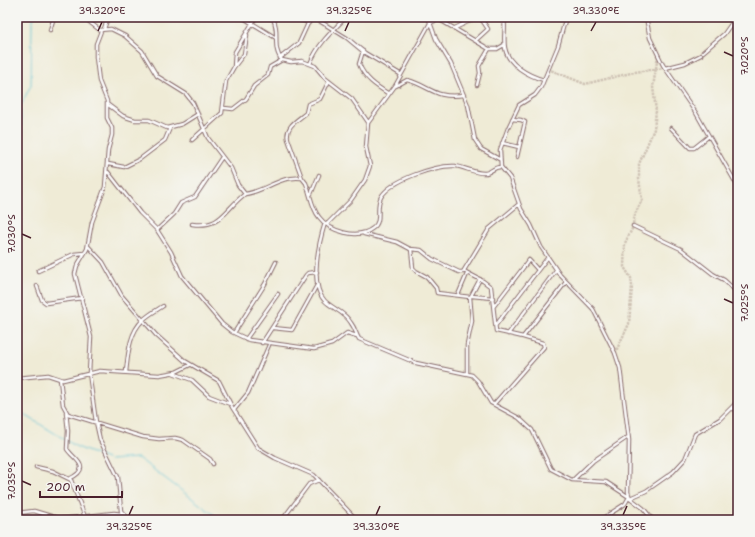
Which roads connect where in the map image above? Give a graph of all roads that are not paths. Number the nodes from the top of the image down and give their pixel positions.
1 (54, 17) edge
2 (83, 17) edge
3 (108, 17) edge
4 (242, 17) edge
5 (256, 17) edge
6 (272, 17) edge
7 (294, 17) edge
8 (312, 17) edge
9 (346, 17) edge
10 (428, 17) edge
11 (445, 17) edge
12 (469, 17) edge
13 (479, 17) edge
14 (504, 17) edge
15 (566, 17) edge
16 (646, 17) edge
17 (736, 17) edge
18 (440, 19) junction
19 (469, 21) junction
20 (251, 23) junction
21 (309, 23) junction
22 (430, 23) junction
23 (455, 28) junction
24 (104, 29) junction
25 (50, 30) dead end
26 (100, 30) junction
27 (334, 30) junction
28 (247, 33) junction
29 (276, 38) junction
30 (476, 40) junction
31 (504, 46) junction
32 (489, 49) junction
33 (363, 52) junction
34 (703, 52) dead end
35 (701, 55) dead end
36 (281, 59) junction
37 (310, 64) junction
38 (234, 67) junction
39 (665, 68) junction
40 (400, 74) junction
41 (544, 80) junction
42 (329, 81) junction
43 (477, 84) dead end
44 (395, 86) junction
45 (389, 94) junction
46 (464, 95) junction
47 (107, 103) junction
48 (224, 108) junction
49 (198, 114) junction
50 (512, 119) junction
51 (368, 123) junction
52 (171, 127) junction
53 (671, 128) dead end
54 (204, 129) junction
55 (709, 136) junction
56 (192, 140) dead end
57 (502, 143) junction
58 (520, 147) junction
59 (222, 157) junction
60 (517, 157) dead end
61 (500, 160) junction
62 (108, 164) junction
63 (501, 167) junction
64 (108, 171) junction
65 (319, 175) dead end
66 (302, 178) junction
67 (738, 186) edge
68 (245, 194) junction
69 (311, 194) junction
70 (519, 204) junction
71 (326, 223) junction
72 (192, 224) dead end
73 (633, 226) dead end
74 (157, 230) junction
75 (363, 234) junction
76 (88, 246) junction
77 (411, 249) junction
78 (85, 253) junction
79 (548, 257) junction
80 (276, 262) dead end
81 (538, 270) junction
82 (556, 270) junction
83 (38, 271) dead end
84 (317, 272) junction
85 (466, 272) junction
86 (480, 279) junction
87 (566, 282) junction
88 (317, 285) junction
89 (37, 286) dead end
90 (738, 293) edge
91 (278, 294) dead end
92 (458, 295) junction
93 (471, 296) junction
94 (82, 298) junction
95 (493, 298) junction
96 (163, 306) dead end
97 (494, 306) junction
98 (143, 320) junction
99 (495, 326) junction
100 (273, 328) junction
101 (234, 333) junction
102 (508, 334) junction
103 (357, 336) junction
104 (523, 337) junction
105 (246, 339) junction
106 (262, 343) junction
107 (269, 344) junction
108 (190, 365) junction
109 (126, 372) junction
110 (89, 373) junction
111 (173, 373) junction
112 (466, 373) junction
113 (17, 378) edge
114 (60, 379) junction
115 (738, 401) edge
116 (230, 404) junction
117 (494, 404) junction
118 (732, 409) junction
119 (738, 409) edge
120 (234, 410) junction
121 (66, 412) junction
122 (96, 422) junction
123 (629, 436) junction
124 (213, 464) dead end
125 (36, 467) dead end
126 (69, 479) junction
127 (320, 480) junction
128 (572, 480) junction
129 (630, 497) junction
130 (17, 513) edge
131 (122, 514) junction
132 (85, 517) junction
133 (130, 520) edge
134 (282, 520) edge
135 (358, 520) edge
136 (600, 520) edge
137 (653, 520) edge

1 - 25 street
2 - 26 street
3 - 24 street
4 - 20 street
5 - 20 street
6 - 29 street
7 - 21 street
8 - 21 street
8 - 27 street
9 - 27 street
10 - 22 street
11 - 18 street
12 - 19 street
13 - 19 street
13 - 30 street
14 - 31 street
15 - 41 street
16 - 39 street
17 - 34 street
18 - 22 street
18 - 23 street
19 - 23 street
20 - 28 street
20 - 29 street
21 - 36 street
22 - 40 street
22 - 46 street
23 - 30 street
24 - 26 street
24 - 49 street
26 - 47 street
27 - 33 street
27 - 37 street
28 - 38 street
28 - 38 street
29 - 36 street
30 - 32 street
31 - 32 street
31 - 41 street
32 - 43 street
33 - 40 street
33 - 45 street
35 - 39 street
36 - 37 street
36 - 48 street
37 - 42 street
38 - 48 street
39 - 55 street
40 - 44 street
41 - 50 street
42 - 51 street
42 - 66 street
44 - 45 street
44 - 46 street
45 - 51 street
46 - 61 street
47 - 52 street
47 - 62 street
48 - 54 street
49 - 52 street
49 - 54 street
50 - 57 street
50 - 58 street
51 - 71 street
52 - 62 street
53 - 55 street
54 - 56 street
54 - 59 street
55 - 67 street
57 - 58 street
57 - 61 street
58 - 60 street
59 - 68 street
59 - 74 street
61 - 63 street
62 - 64 street
63 - 70 street
63 - 75 street
64 - 74 street
64 - 76 street
65 - 69 street
66 - 68 street
66 - 69 street
68 - 72 street
69 - 71 street
70 - 79 street
70 - 85 street
71 - 75 street
71 - 84 street
73 - 90 street
74 - 101 street
75 - 77 street
76 - 78 street
76 - 98 street
77 - 85 street
77 - 92 street
78 - 83 street
78 - 94 street
79 - 81 street
79 - 82 street
80 - 101 street
81 - 97 street
81 - 99 street
82 - 87 street
82 - 102 street
84 - 88 street
84 - 100 street
85 - 86 street
85 - 92 street
86 - 93 street
86 - 95 street
87 - 104 street
87 - 123 street
88 - 100 street
88 - 103 street
89 - 94 street
91 - 105 street
92 - 93 street
93 - 95 street
93 - 112 street
94 - 110 street
95 - 97 street
96 - 98 street
97 - 99 street
98 - 108 street
98 - 109 street
99 - 102 street
100 - 106 street
101 - 105 street
102 - 104 street
103 - 107 street
103 - 112 street
104 - 117 street
105 - 106 street
106 - 107 street
107 - 120 street
108 - 111 street
108 - 116 street
109 - 110 street
109 - 111 street
110 - 114 street
110 - 122 street
111 - 116 street
112 - 117 street
113 - 114 street
114 - 121 street
115 - 118 street
116 - 120 street
117 - 128 street
118 - 119 street
118 - 129 street
120 - 127 street
121 - 122 street
121 - 126 street
122 - 124 street
122 - 131 street
123 - 128 street
123 - 129 street
125 - 126 street
126 - 132 street
127 - 134 street
127 - 135 street
128 - 129 street
129 - 136 street
129 - 137 street
130 - 132 street
131 - 132 street
131 - 133 street

